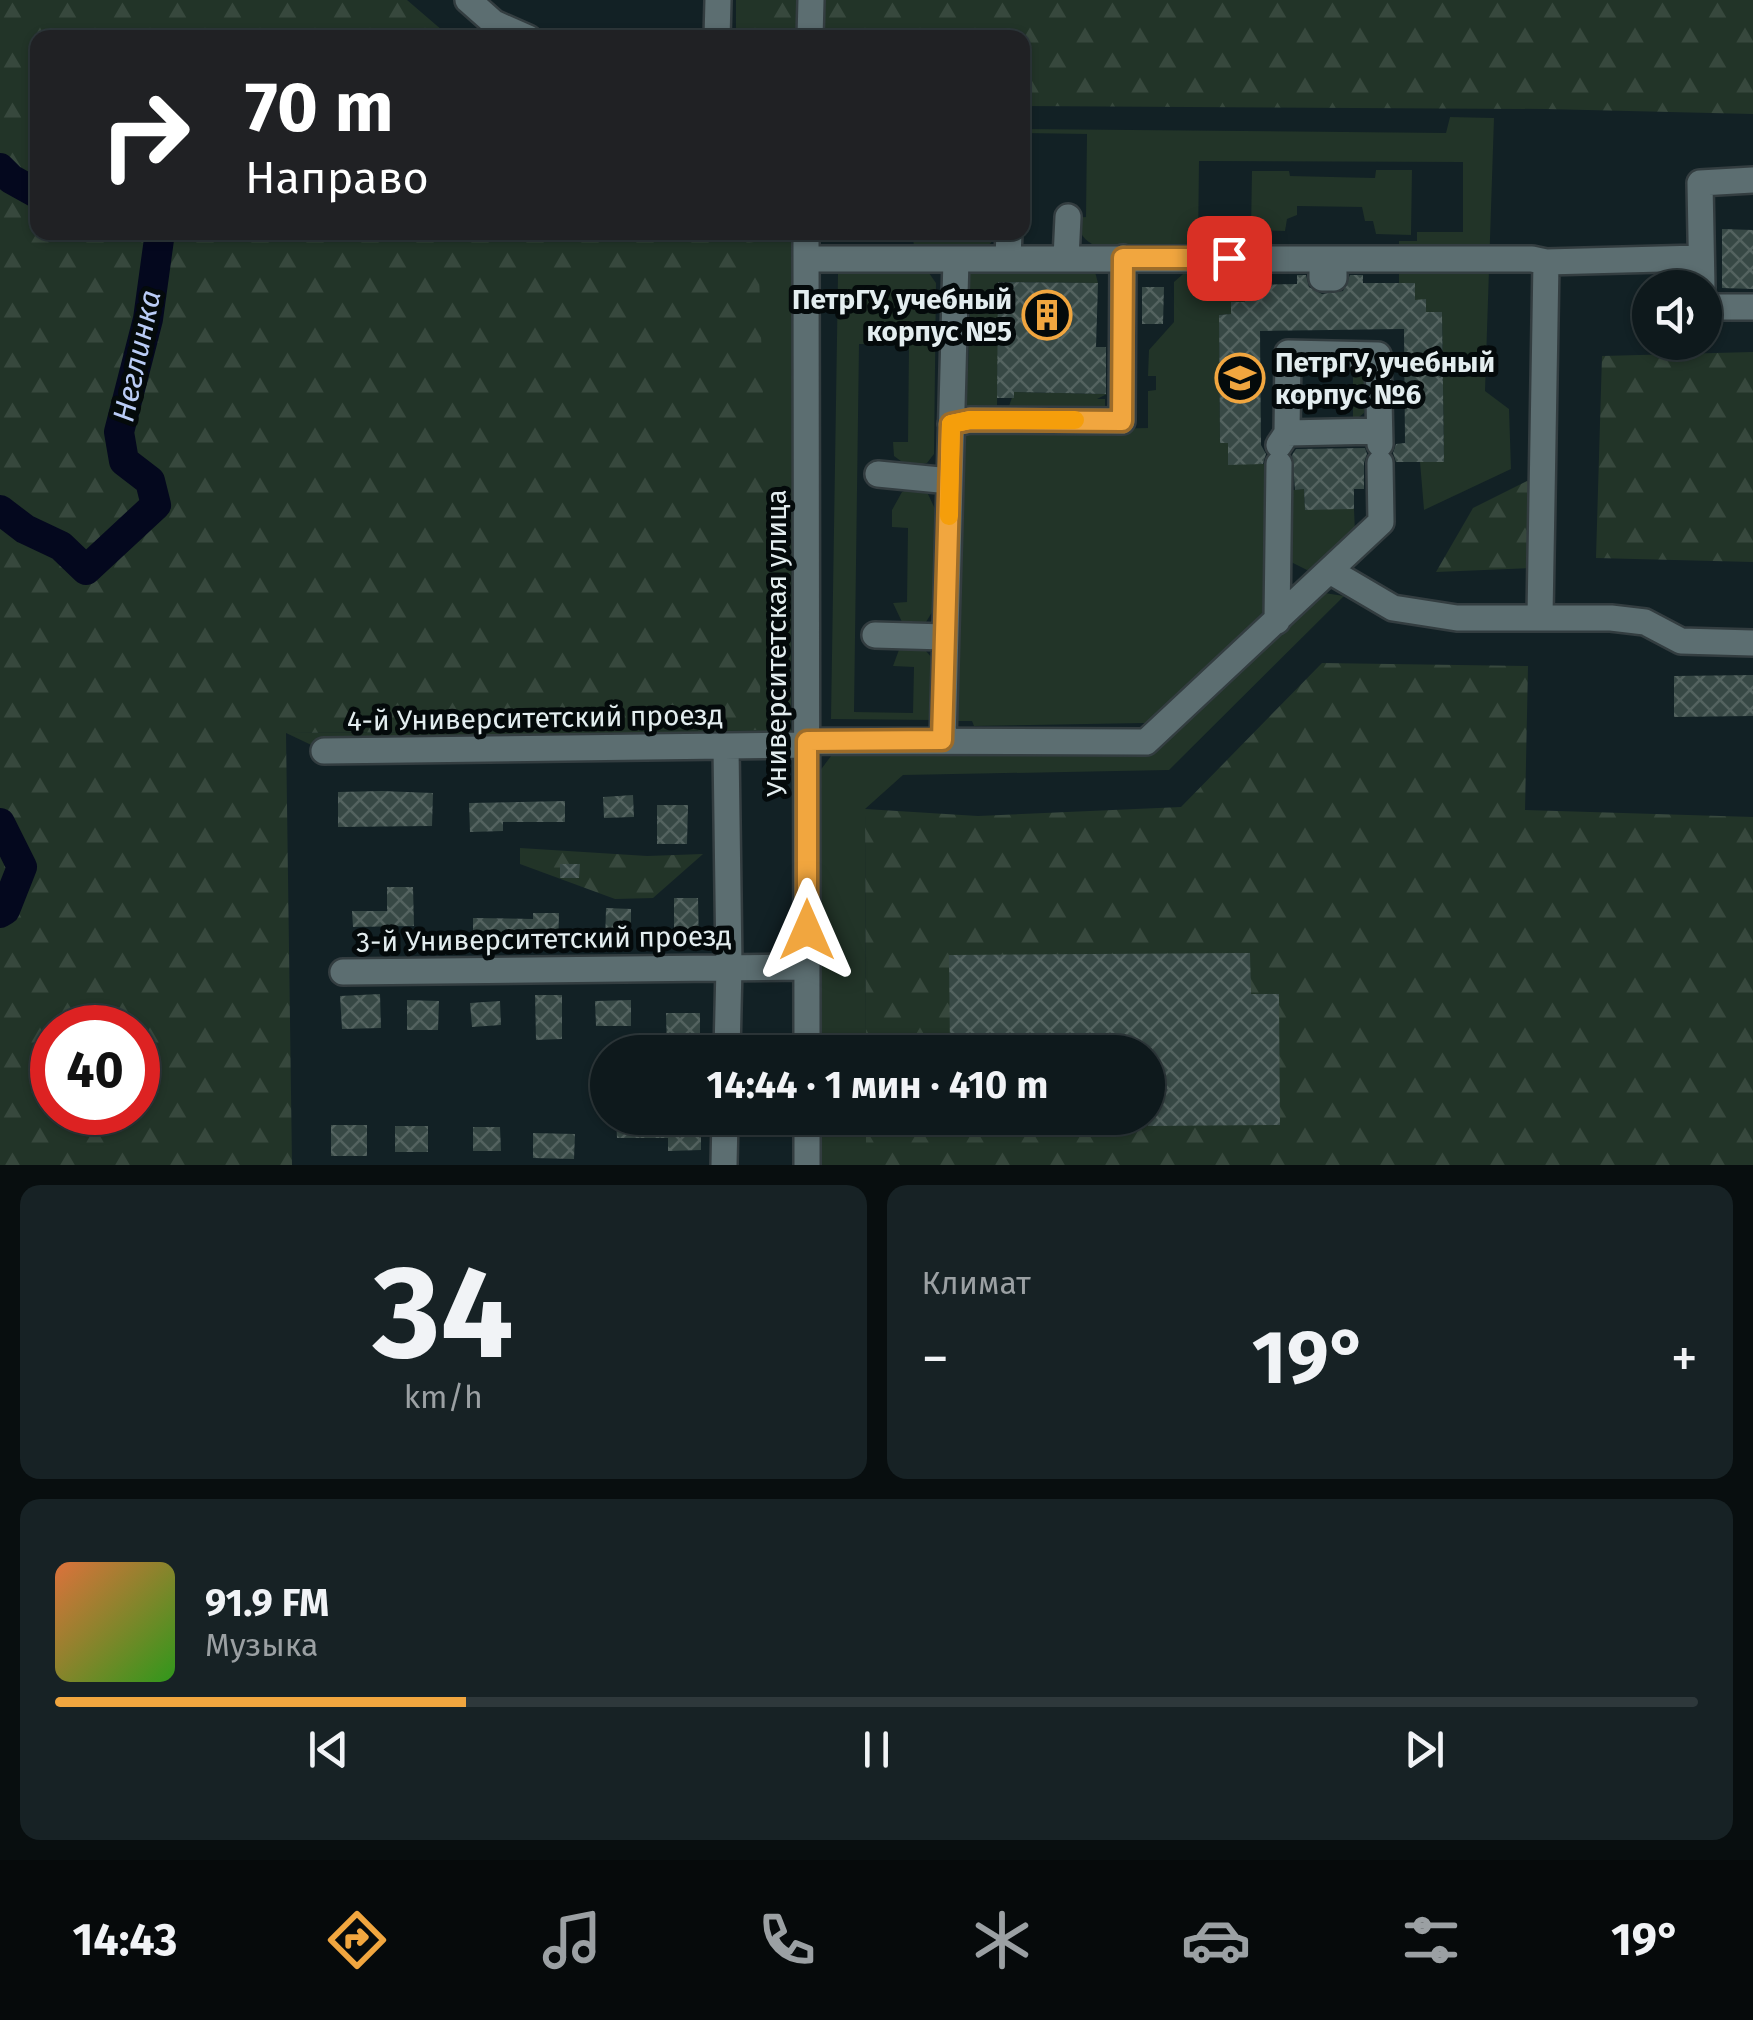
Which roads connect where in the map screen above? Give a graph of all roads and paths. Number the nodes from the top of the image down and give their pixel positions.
1 (468, 0) edge
2 (718, 0) edge
3 (811, 0) edge
4 (494, 11) edge
5 (518, 30) edge
6 (718, 30) edge
7 (810, 30) edge
8 (1753, 180) edge
9 (1068, 218) dead end
10 (806, 246) edge
11 (1009, 246) edge
12 (956, 258) junction
13 (1066, 258) junction
14 (1123, 258) junction
15 (1700, 258) junction
16 (1546, 262) junction
17 (1701, 270) edge
18 (1753, 307) edge
19 (1722, 308) edge
20 (951, 424) junction
21 (1380, 446) junction
22 (1282, 447) junction
23 (878, 474) dead end
24 (950, 480) junction
25 (1330, 571) junction
26 (1540, 616) junction
27 (1277, 621) junction
28 (875, 636) dead end
29 (946, 637) junction
30 (1753, 643) edge
31 (942, 740) junction
32 (807, 743) junction
33 (726, 746) junction
34 (324, 750) dead end
35 (807, 966) junction
36 (729, 967) junction
37 (343, 972) dead end
38 (727, 1035) edge
39 (807, 1035) edge
40 (725, 1135) edge
41 (807, 1135) edge
42 (724, 1165) edge
43 (807, 1165) edge

1 - 4 street
2 - 6 street
3 - 7 street
4 - 5 street
8 - 15 street
9 - 13 street
10 - 12 street
10 - 32 street, Университетская улица
11 - 12 street
11 - 13 street
12 - 20 street
13 - 14 street
14 - 16 street
14 - 20 street
15 - 16 street
15 - 17 street
16 - 26 street
18 - 19 street
20 - 24 street
21 - 22 street
21 - 22 street, 4-й Университетский проезд
21 - 25 street, 4-й Университетский проезд
22 - 27 street
23 - 24 street
24 - 29 street
25 - 26 street
25 - 27 street, 4-й Университетский проезд
26 - 30 street
27 - 31 street, 4-й Университетский проезд
28 - 29 street
29 - 31 street
31 - 32 street, 4-й Университетский проезд
32 - 33 street, 4-й Университетский проезд
32 - 35 street, Университетская улица
33 - 34 street, 4-й Университетский проезд
33 - 36 street
35 - 36 street, 3-й Университетский проезд
35 - 39 street, Университетская улица
36 - 37 street, 3-й Университетский проезд
36 - 38 street
40 - 42 street
41 - 43 street

